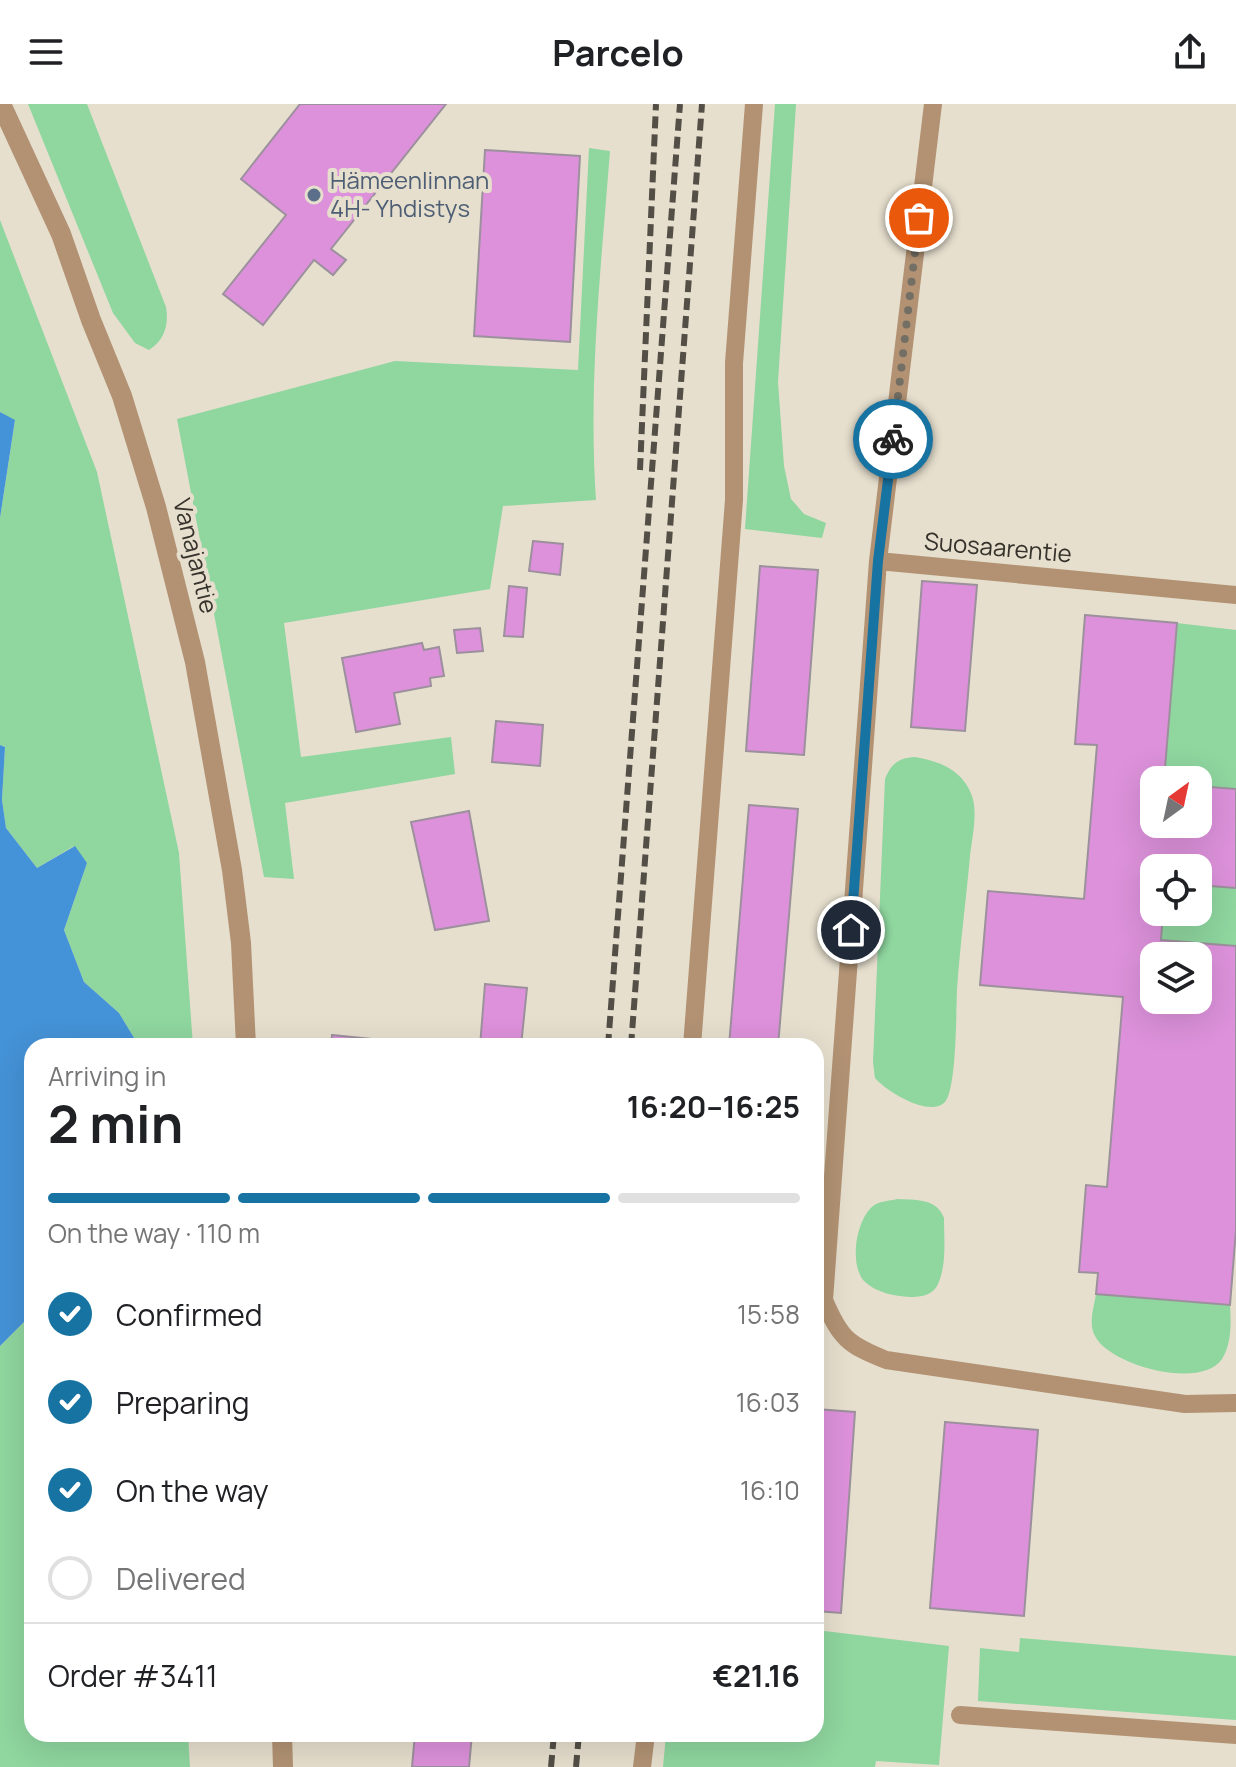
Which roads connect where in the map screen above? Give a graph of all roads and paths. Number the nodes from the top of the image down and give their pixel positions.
1 (1, 104) edge
2 (754, 104) edge
3 (933, 104) edge
4 (878, 561) junction
5 (1236, 595) edge
6 (246, 1038) edge
7 (693, 1038) edge
8 (1236, 1403) edge
9 (960, 1715) dead end
10 (1236, 1735) edge
11 (282, 1742) edge
12 (645, 1742) edge
13 (283, 1767) edge
14 (642, 1767) edge

1 - 6 street, Vanajantie
2 - 7 lane
3 - 4 lane
4 - 5 lane, Suosaarentie
4 - 8 lane
9 - 10 lane
11 - 13 street
12 - 14 lane

